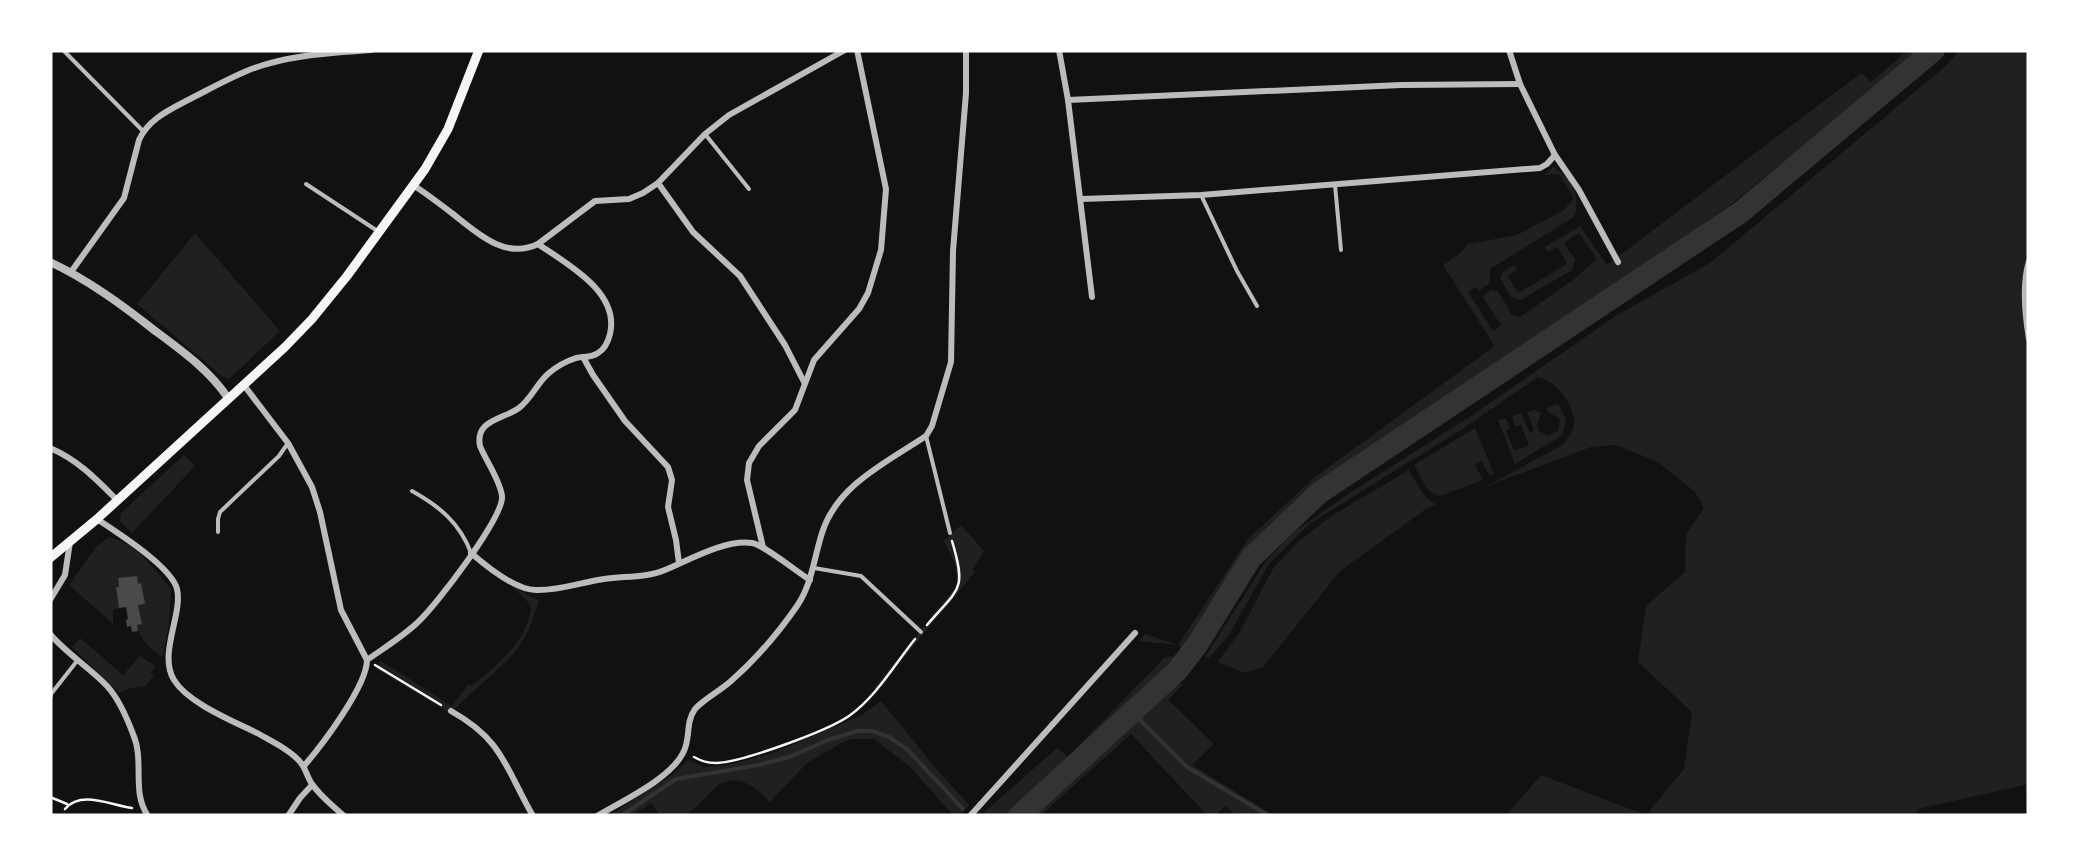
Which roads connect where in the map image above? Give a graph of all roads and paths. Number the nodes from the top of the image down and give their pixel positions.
1 (63, 50) edge
2 (371, 50) edge
3 (479, 50) edge
4 (845, 50) edge
5 (856, 50) edge
6 (966, 50) edge
7 (1059, 50) edge
8 (1510, 50) edge
9 (1520, 84) junction
10 (1068, 100) junction
11 (143, 132) junction
12 (705, 134) junction
13 (1555, 155) junction
14 (658, 183) junction
15 (306, 184) dead end
16 (1335, 184) junction
17 (414, 185) junction
18 (749, 189) dead end
19 (1201, 195) junction
20 (1081, 199) junction
21 (379, 232) junction
22 (538, 244) junction
23 (1341, 250) dead end
24 (2029, 261) edge
25 (50, 262) edge
26 (1618, 262) dead end
27 (71, 272) junction
28 (2028, 284) edge
29 (1092, 298) dead end
30 (1257, 306) dead end
31 (2029, 339) edge
32 (583, 357) junction
33 (244, 384) junction
34 (805, 384) junction
35 (228, 398) junction
36 (926, 436) junction
37 (288, 443) junction
38 (50, 448) edge
39 (412, 491) dead end
40 (117, 500) junction
41 (97, 519) junction
42 (218, 532) dead end
43 (950, 533) joint
44 (70, 541) junction
45 (763, 547) junction
46 (471, 553) junction
47 (50, 558) edge
48 (679, 563) junction
49 (814, 568) junction
50 (810, 580) junction
51 (50, 600) edge
52 (920, 632) junction
53 (1135, 633) dead end
54 (50, 634) edge
55 (367, 660) junction
56 (77, 662) junction
57 (50, 700) edge
58 (450, 711) joint
59 (684, 750) junction
60 (304, 766) junction
61 (312, 785) junction
62 (50, 797) edge
63 (146, 812) edge
64 (288, 816) edge
65 (344, 816) edge
66 (533, 816) edge
67 (597, 816) edge
68 (970, 816) edge

1 - 11 lane
2 - 11 street
3 - 17 main road
4 - 12 street
5 - 34 street
6 - 36 street
7 - 10 street
8 - 9 street
9 - 10 street
9 - 13 street
10 - 20 street
11 - 27 street
12 - 14 street
12 - 18 lane
13 - 16 street
13 - 26 street
14 - 22 street
14 - 34 street
15 - 21 lane
16 - 19 street
16 - 23 lane
17 - 21 main road
17 - 22 street
19 - 20 street
19 - 30 lane
20 - 29 street
21 - 33 main road
22 - 32 street
24 - 28 street
25 - 27 street
27 - 35 street
28 - 31 street
32 - 46 street
32 - 48 street
33 - 35 main road
33 - 37 street
34 - 45 street
35 - 40 main road
36 - 43 lane
36 - 49 street
37 - 42 lane
37 - 55 street
38 - 40 street
39 - 46 lane
40 - 41 main road
41 - 44 main road
41 - 60 street
43 - 52 path
44 - 47 main road
44 - 51 street
45 - 48 street
45 - 50 street
46 - 48 street
46 - 55 street
49 - 50 street
49 - 52 lane
50 - 59 street
52 - 59 path
53 - 68 street
54 - 56 street
55 - 58 path
55 - 60 street
56 - 57 lane
56 - 63 street
58 - 66 street
59 - 67 street
60 - 61 street
61 - 64 street
61 - 65 street
62 - 63 path

